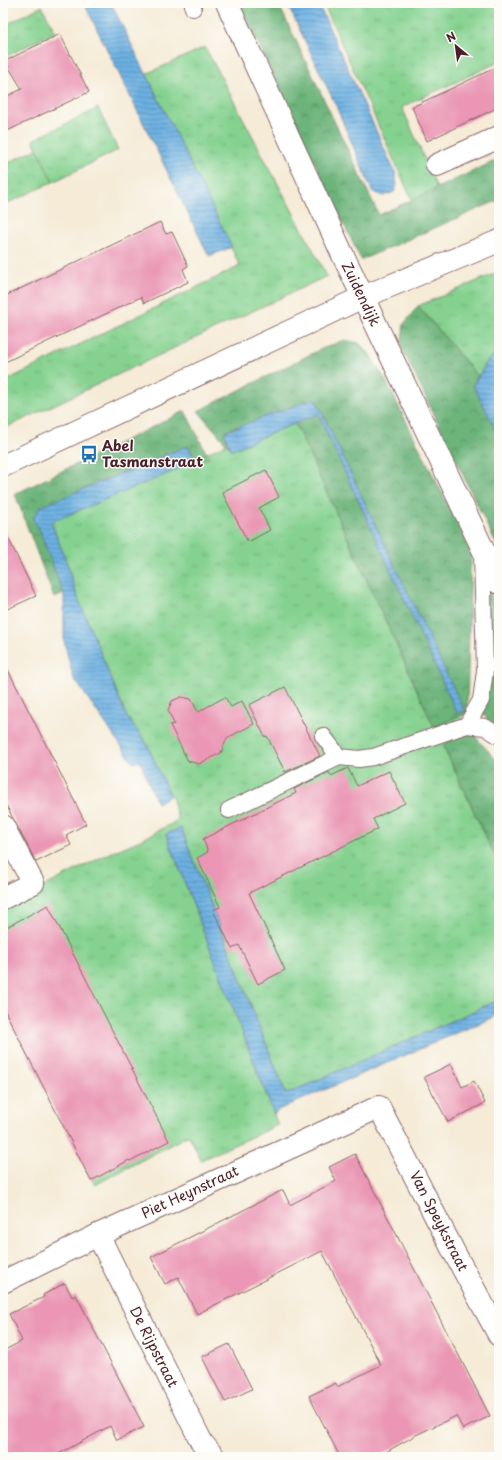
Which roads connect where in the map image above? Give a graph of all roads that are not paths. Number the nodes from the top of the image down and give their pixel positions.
1 (227, 3) edge
2 (499, 136) edge
3 (438, 165) dead end
4 (499, 241) edge
5 (363, 296) junction
6 (3, 466) edge
7 (481, 546) junction
8 (499, 583) edge
9 (467, 725) junction
10 (323, 736) dead end
11 (499, 736) edge
12 (339, 757) junction
13 (228, 810) dead end
14 (3, 826) edge
15 (3, 898) edge
16 (379, 1106) joint
17 (98, 1234) junction
18 (3, 1282) edge
19 (499, 1335) edge
20 (214, 1457) edge

1 - 5 street, Zuidendijk
2 - 3 street
4 - 5 street
5 - 6 street
5 - 7 street, Zuidendijk
7 - 8 street, Zuidendijk
7 - 9 lane
9 - 11 lane
9 - 12 lane
10 - 12 lane
12 - 13 lane
14 - 15 street
16 - 17 street, Piet Heynstraat
16 - 19 street, Van Speykstraat
17 - 18 street, Piet Heynstraat
17 - 20 street, De Rijpstraat

